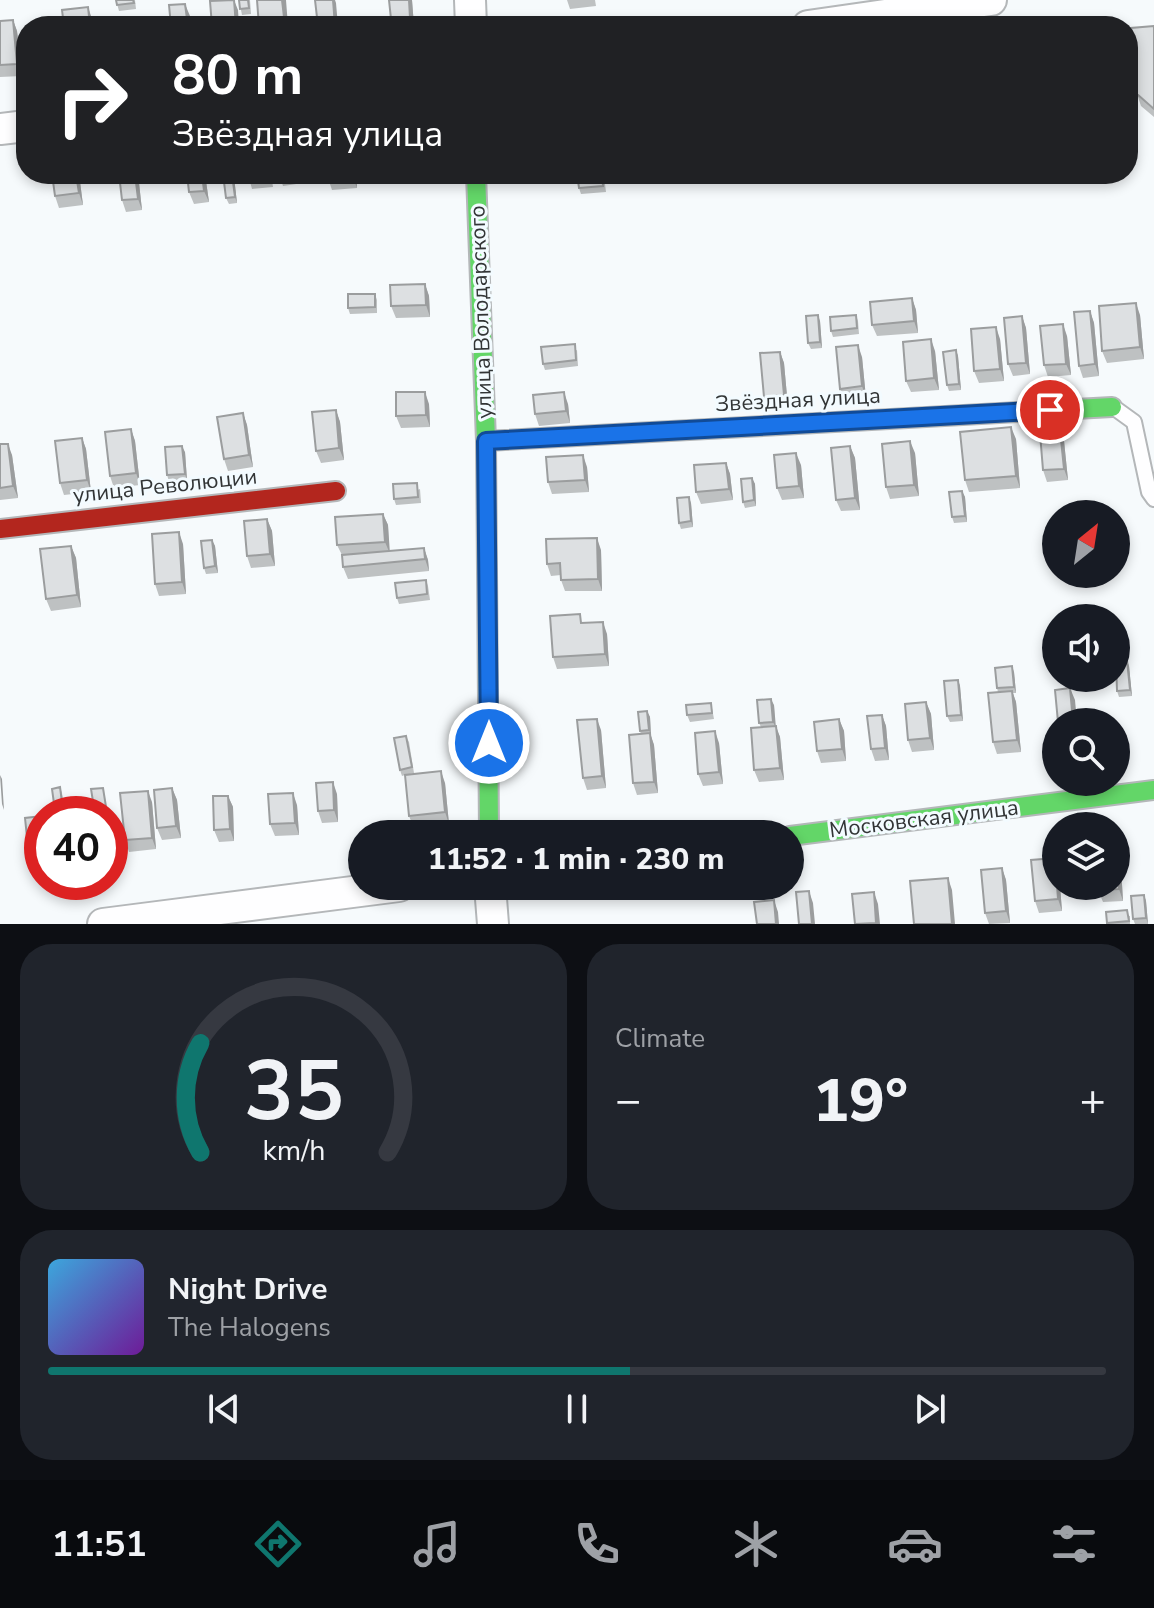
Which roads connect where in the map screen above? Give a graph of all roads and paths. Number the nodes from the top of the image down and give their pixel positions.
1 (991, 0) edge
2 (878, 16) edge
3 (476, 184) edge
4 (1112, 407) joint
5 (486, 441) junction
6 (336, 491) dead end
7 (1154, 499) edge
8 (0, 529) edge
9 (1154, 790) edge
10 (489, 820) edge
11 (804, 834) edge
12 (348, 893) edge
13 (491, 900) edge
14 (103, 924) edge
15 (493, 924) edge

1 - 2 street
3 - 5 street, улица Володарского
4 - 5 street, Звёздная улица
4 - 7 lane
5 - 10 street, улица Володарского
6 - 8 street, улица Революции
9 - 11 street, Московская улица
12 - 14 street
13 - 15 street

